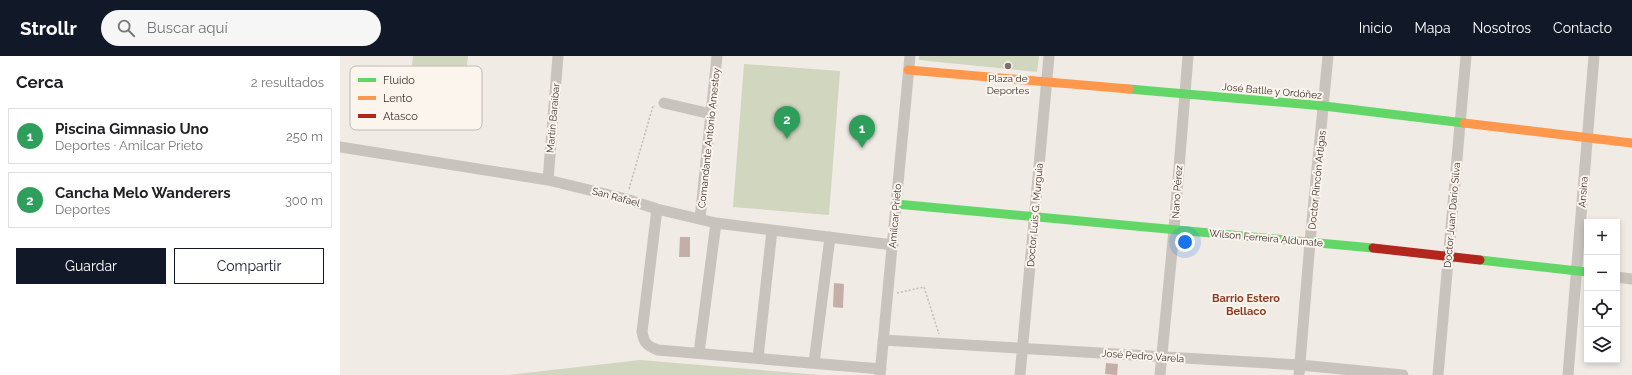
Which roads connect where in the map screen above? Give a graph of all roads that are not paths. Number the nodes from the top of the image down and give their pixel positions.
1 (558, 56) edge
2 (717, 56) edge
3 (910, 56) edge
4 (1049, 56) edge
5 (1188, 56) edge
6 (1328, 56) edge
7 (1466, 56) edge
8 (1594, 56) edge
9 (908, 70) junction
10 (1047, 81) junction
11 (1184, 94) junction
12 (664, 103) road end
13 (1324, 106) junction
14 (711, 114) junction
15 (1460, 122) junction
16 (1588, 137) junction
17 (1632, 143) edge
18 (340, 147) edge
19 (548, 180) junction
20 (896, 204) junction
21 (657, 209) junction
22 (1034, 216) junction
23 (700, 219) junction
24 (716, 222) junction
25 (772, 230) junction
26 (1174, 230) junction
27 (830, 237) junction
28 (1310, 242) junction
29 (893, 245) junction
30 (1448, 256) junction
31 (1582, 272) edge
32 (1620, 277) edge
33 (1632, 279) edge
34 (883, 340) junction
35 (1023, 348) junction
36 (699, 353) junction
37 (1161, 357) junction
38 (758, 358) junction
39 (814, 363) junction
40 (1300, 370) edge
41 (880, 372) edge
42 (1020, 375) edge
43 (1160, 375) edge
44 (1403, 375) edge
45 (1438, 375) edge
46 (1568, 375) edge

1 - 19 street, Martín Baraibar
2 - 14 street, Comandante Antonio Amestoy
3 - 9 street, Amilcar Prieto
4 - 10 street, Doctor Luis G. Murguia
5 - 11 street, Nano Pérez
6 - 13 street, Doctor Rincón Artigas
7 - 15 street, Doctor Juan Dario Silva
8 - 16 street, Ansina
9 - 10 street, José Batlle y Ordóñez
9 - 20 street, Amilcar Prieto
10 - 11 street, José Batlle y Ordóñez
10 - 22 street, Doctor Luis G. Murguia
11 - 13 street, José Batlle y Ordóñez
11 - 26 street, Nano Pérez
12 - 14 street
13 - 15 street, José Batlle y Ordóñez
13 - 28 street, Doctor Rincón Artigas
14 - 23 street, Comandante Antonio Amestoy
15 - 16 street, José Batlle y Ordóñez
15 - 30 street, Doctor Juan Dario Silva
16 - 17 street, José Batlle y Ordóñez
16 - 31 street, Ansina
18 - 19 street, San Rafael
19 - 21 street, San Rafael
20 - 22 street, Wilson Ferreira Aldunate
20 - 29 street, Amilcar Prieto
21 - 23 street, San Rafael
21 - 36 street
22 - 26 street, Wilson Ferreira Aldunate
22 - 35 street, Doctor Luis G. Murguia
23 - 24 street, San Rafael
24 - 25 street, San Rafael
24 - 36 street
25 - 27 street, San Rafael
25 - 38 street
26 - 28 street, Wilson Ferreira Aldunate
26 - 37 street, Nano Pérez
27 - 29 street, San Rafael
27 - 39 street
28 - 30 street, Wilson Ferreira Aldunate
28 - 40 street, Doctor Rincón Artigas
29 - 34 street, Amilcar Prieto
30 - 31 street, Wilson Ferreira Aldunate
30 - 45 street, Doctor Juan Dario Silva
31 - 46 street, Ansina
32 - 33 street
34 - 35 street, José Pedro Varela
34 - 41 street, Amilcar Prieto
35 - 37 street, José Pedro Varela
35 - 42 street, Doctor Luis G. Murguia
36 - 38 street
37 - 40 street, José Pedro Varela
37 - 43 street, Nano Pérez
38 - 39 street
39 - 41 street
40 - 44 street, José Pedro Varela

